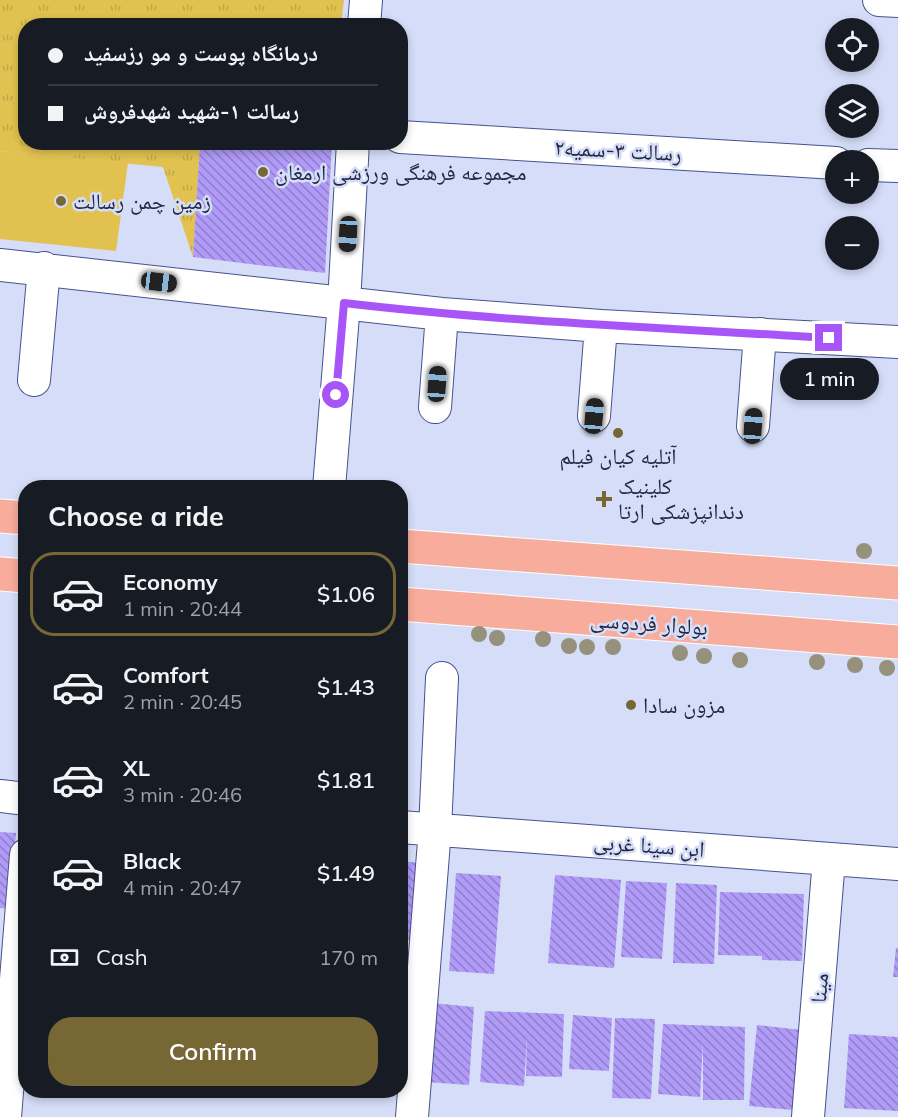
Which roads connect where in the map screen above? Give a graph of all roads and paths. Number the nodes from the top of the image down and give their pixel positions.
1 (366, 0) edge
2 (879, 0) edge
3 (898, 1) edge
4 (365, 18) edge
5 (408, 137) edge
6 (353, 150) edge
7 (825, 162) edge
8 (879, 165) edge
9 (898, 166) edge
10 (0, 265) edge
11 (44, 268) junction
12 (344, 303) junction
13 (442, 314) junction
14 (601, 326) junction
15 (760, 334) junction
16 (898, 342) edge
17 (34, 380) dead end
18 (435, 407) dead end
19 (594, 416) dead end
20 (753, 426) dead end
21 (330, 480) edge
22 (0, 516) edge
23 (18, 517) edge
24 (408, 547) edge
25 (0, 574) edge
26 (18, 575) edge
27 (898, 583) edge
28 (408, 605) edge
29 (898, 642) edge
30 (442, 678) dead end
31 (0, 796) edge
32 (18, 798) edge
33 (408, 828) edge
34 (435, 830) junction
35 (829, 859) junction
36 (898, 864) edge
37 (18, 955) edge
38 (5, 1117) edge
39 (412, 1117) edge
40 (808, 1117) edge

1 - 4 street
2 - 3 street
5 - 7 street, رسالت ۳-سمیه۲
6 - 12 street
8 - 9 street
10 - 11 street
11 - 12 street
11 - 17 street
12 - 13 street
12 - 21 street
13 - 14 street
13 - 18 street
14 - 15 street
14 - 19 street
15 - 16 street
15 - 20 street
22 - 23 main road
24 - 27 main road
25 - 26 main road
28 - 29 main road, بولوار فردوسی
30 - 34 street
31 - 32 street
33 - 34 street, ابن سینا غربی
34 - 35 street, ابن سینا غربی
34 - 39 street
35 - 36 street, ابن سینا غربی
35 - 40 street, مینا
37 - 38 street

